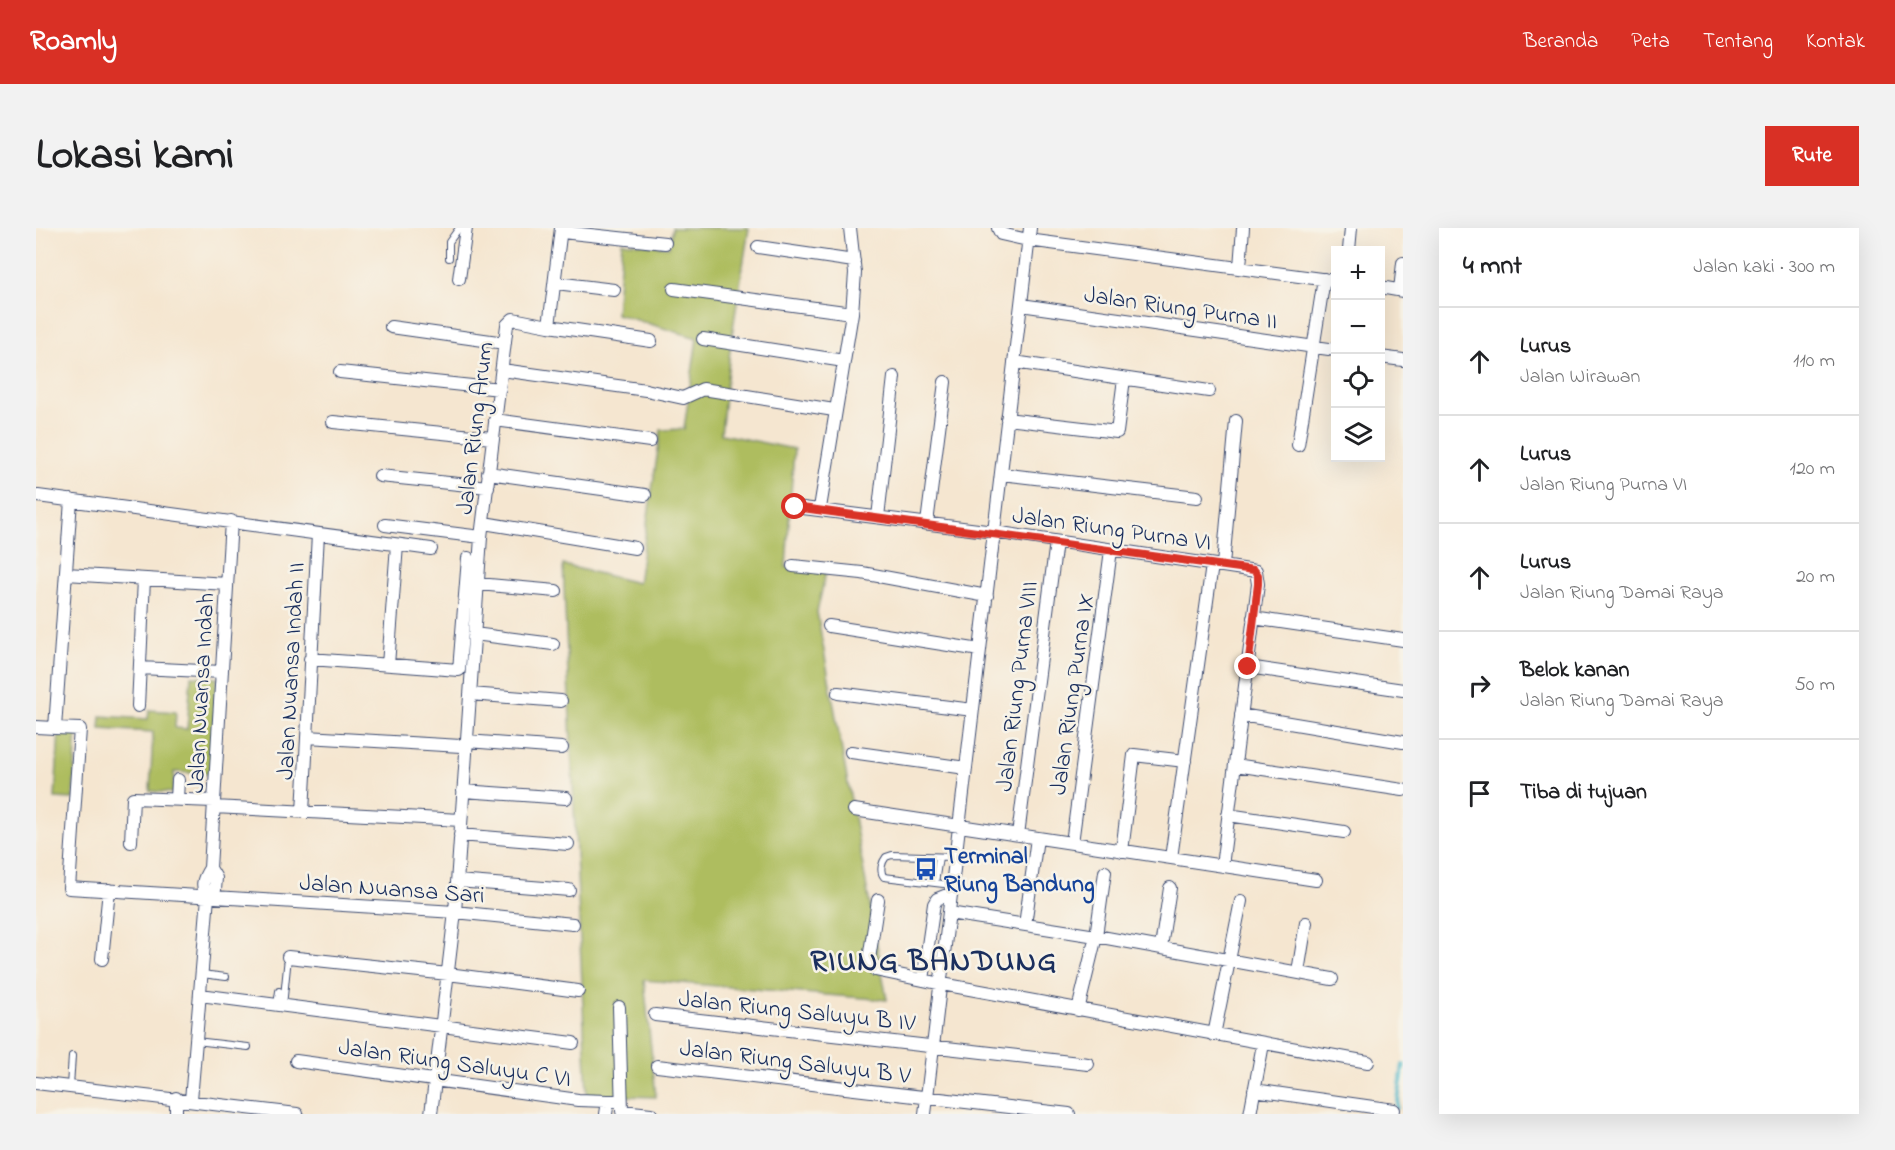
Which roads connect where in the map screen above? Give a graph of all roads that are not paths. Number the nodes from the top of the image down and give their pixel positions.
1 (459, 228) edge
2 (466, 228) edge
3 (850, 228) edge
4 (998, 228) edge
5 (1244, 228) edge
6 (1352, 228) edge
7 (561, 230) edge
8 (1029, 234) edge
9 (665, 243) dead end
10 (1350, 246) edge
11 (758, 247) dead end
12 (449, 258) dead end
13 (854, 261) junction
14 (1403, 263) edge
15 (1240, 267) junction
16 (459, 279) dead end
17 (1330, 280) edge
18 (556, 283) junction
19 (1385, 288) edge
20 (674, 289) dead end
21 (614, 290) dead end
22 (1401, 290) edge
23 (1021, 305) junction
24 (852, 313) junction
25 (549, 326) junction
26 (391, 327) dead end
27 (703, 339) dead end
28 (651, 341) dead end
29 (505, 343) junction
30 (1315, 347) junction
31 (1331, 349) edge
32 (1385, 358) edge
33 (1403, 360) edge
34 (844, 361) junction
35 (1014, 362) junction
36 (502, 370) junction
37 (340, 372) dead end
38 (894, 377) dead end
39 (1124, 379) junction
40 (945, 382) dead end
41 (500, 389) junction
42 (1209, 391) dead end
43 (834, 410) junction
44 (1007, 419) junction
45 (495, 420) junction
46 (1236, 421) dead end
47 (333, 422) dead end
48 (492, 438) junction
49 (650, 441) dead end
50 (1298, 445) dead end
51 (488, 473) junction
52 (1001, 474) junction
53 (380, 476) dead end
54 (488, 487) junction
55 (645, 495) dead end
56 (38, 496) dead end
57 (1197, 497) dead end
58 (71, 500) junction
59 (795, 507) dead end
60 (820, 508) junction
61 (878, 517) junction
62 (231, 521) junction
63 (484, 523) junction
64 (927, 523) junction
65 (385, 525) dead end
66 (994, 532) junction
67 (318, 534) junction
68 (481, 537) junction
69 (1056, 542) junction
70 (397, 545) junction
71 (635, 548) dead end
72 (431, 549) dead end
73 (1111, 550) junction
74 (468, 558) dead end
75 (1217, 565) junction
76 (793, 566) dead end
77 (66, 574) junction
78 (144, 579) junction
79 (227, 584) junction
80 (478, 584) junction
81 (556, 591) dead end
82 (987, 596) junction
83 (1253, 618) junction
84 (829, 626) dead end
85 (474, 634) junction
86 (1403, 640) edge
87 (553, 644) dead end
88 (980, 650) junction
89 (310, 659) junction
90 (388, 664) junction
91 (1248, 667) junction
92 (140, 668) junction
93 (222, 672) junction
94 (1403, 690) edge
95 (838, 693) dead end
96 (470, 694) junction
97 (561, 701) dead end
98 (138, 706) dead end
99 (973, 710) junction
100 (1241, 715) junction
101 (36, 727) edge
102 (55, 728) junction
103 (308, 736) junction
104 (1403, 742) edge
105 (464, 744) junction
106 (562, 748) dead end
107 (851, 752) dead end
108 (1185, 761) junction
109 (1235, 765) junction
110 (966, 768) junction
111 (178, 780) dead end
112 (1403, 790) edge
113 (464, 791) junction
114 (566, 798) dead end
115 (177, 800) junction
116 (214, 804) junction
117 (854, 810) dead end
118 (303, 812) junction
119 (1228, 815) junction
120 (461, 820) junction
121 (960, 826) junction
122 (1344, 832) dead end
123 (460, 835) junction
124 (1018, 835) junction
125 (131, 842) dead end
126 (1072, 843) junction
127 (568, 844) dead end
128 (1036, 844) junction
129 (1122, 851) junction
130 (939, 856) junction
131 (956, 857) junction
132 (1171, 858) junction
133 (1222, 866) junction
134 (1105, 872) dead end
135 (1316, 880) dead end
136 (457, 881) junction
137 (935, 883) junction
138 (1170, 888) dead end
139 (952, 889) junction
140 (109, 890) junction
141 (569, 890) dead end
142 (211, 893) junction
143 (878, 900) dead end
144 (1241, 901) dead end
145 (455, 912) junction
146 (950, 914) junction
147 (1306, 923) dead end
148 (573, 924) dead end
149 (1025, 925) junction
150 (1096, 936) junction
151 (1161, 947) junction
152 (288, 957) joint
153 (102, 959) dead end
154 (1229, 960) junction
155 (1298, 972) junction
156 (202, 974) junction
157 (448, 974) junction
158 (226, 977) dead end
159 (1332, 979) dead end
160 (923, 980) junction
161 (942, 984) junction
162 (578, 991) dead end
163 (279, 992) dead end
164 (200, 995) junction
165 (280, 1006) junction
166 (619, 1007) dead end
167 (1078, 1010) junction
168 (655, 1015) dead end
169 (441, 1027) junction
170 (1214, 1035) junction
171 (196, 1041) junction
172 (573, 1043) dead end
173 (1263, 1044) junction
174 (935, 1046) junction
175 (248, 1047) dead end
176 (72, 1056) dead end
177 (296, 1061) dead end
178 (1368, 1062) dead end
179 (1088, 1064) dead end
180 (657, 1066) dead end
181 (435, 1079) junction
182 (36, 1083) edge
183 (70, 1086) junction
184 (1254, 1090) junction
185 (927, 1097) junction
186 (176, 1098) junction
187 (191, 1100) junction
188 (608, 1101) junction
189 (622, 1101) junction
190 (1394, 1110) dead end
191 (176, 1114) edge
192 (297, 1114) edge
193 (431, 1114) edge
194 (606, 1114) edge
195 (651, 1114) edge
196 (925, 1114) edge
197 (1070, 1114) edge
198 (1250, 1114) edge

1 - 12 lane
2 - 16 street
3 - 13 street
4 - 8 street
5 - 15 street
6 - 10 street
7 - 9 street
7 - 18 street
8 - 15 street
8 - 23 street
11 - 13 street
13 - 24 street
14 - 22 street
15 - 17 street
17 - 30 street
18 - 21 street
18 - 25 street
19 - 22 street
20 - 24 street
23 - 30 street, Jalan Riung Purna II
23 - 35 street
24 - 34 street
25 - 28 street
25 - 29 street, Jalan Riung Arum
26 - 29 street
27 - 34 street
29 - 36 street, Jalan Riung Arum
30 - 31 street, Jalan Riung Purna II
30 - 50 street
32 - 33 street
34 - 43 street
35 - 39 street
35 - 44 street
36 - 41 street, Jalan Riung Arum
36 - 43 street
37 - 41 street
38 - 61 street
39 - 42 street
39 - 44 street
40 - 64 street
41 - 45 street, Jalan Riung Arum
43 - 60 street
44 - 52 street
45 - 48 street, Jalan Riung Arum
45 - 49 street
46 - 75 street
47 - 48 street
48 - 51 street, Jalan Riung Arum
51 - 54 street, Jalan Riung Arum
51 - 55 street
52 - 57 street
52 - 66 street
53 - 54 street
54 - 63 street, Jalan Riung Arum
56 - 58 street
58 - 62 street
58 - 77 street
59 - 60 street, Jalan Riung Purna VI
60 - 61 street, Jalan Riung Purna VI
61 - 64 street, Jalan Riung Purna VI
62 - 67 street
62 - 79 street, Jalan Nuansa Indah
63 - 68 street, Jalan Riung Arum
63 - 71 street
64 - 66 street, Jalan Riung Purna VI
65 - 68 street
66 - 69 street, Jalan Riung Purna VI
66 - 82 street
67 - 70 street
67 - 89 street, Jalan Nuansa Indah II
68 - 80 street, Jalan Riung Arum
69 - 73 street, Jalan Riung Purna VI
69 - 124 street, Jalan Riung Purna VIII
70 - 72 street
70 - 90 street
73 - 75 street, Jalan Riung Purna VI
73 - 126 street, Jalan Riung Purna IX
74 - 90 street
75 - 83 street, Jalan Riung Purna VI
75 - 108 street
76 - 82 street
77 - 78 street
77 - 102 street
78 - 79 street
78 - 92 street
79 - 93 street, Jalan Nuansa Indah
80 - 81 street
80 - 85 street, Jalan Riung Arum
82 - 88 street
83 - 86 street
83 - 91 street
84 - 88 street
85 - 87 street
85 - 96 street, Jalan Riung Arum
88 - 99 street
89 - 90 street
89 - 103 street, Jalan Nuansa Indah II
91 - 94 street
91 - 100 street
92 - 93 street
92 - 98 street
93 - 116 street, Jalan Nuansa Indah
95 - 99 street
96 - 97 street
96 - 105 street, Jalan Riung Arum
99 - 110 street
100 - 104 street
100 - 109 street
101 - 102 street
102 - 140 street, Jalan Nuansa Sari
103 - 105 street
103 - 118 street, Jalan Nuansa Indah II
105 - 106 street
105 - 113 street, Jalan Riung Arum
107 - 110 street
108 - 129 street
108 - 132 street
109 - 112 street
109 - 119 street
110 - 121 street
111 - 115 street
113 - 114 street
113 - 120 street, Jalan Riung Arum
115 - 116 street
115 - 125 street
116 - 118 street
116 - 142 street, Jalan Nuansa Indah
117 - 121 street
118 - 120 street
119 - 122 street
119 - 133 street
120 - 123 street, Jalan Riung Arum
121 - 124 street
121 - 131 street
123 - 127 street
123 - 136 street, Jalan Riung Arum
124 - 128 street
126 - 128 street
126 - 129 street
128 - 149 street
129 - 132 street
130 - 131 lane
130 - 137 lane
130 - 137 lane
131 - 139 street
132 - 133 street
133 - 135 street
134 - 150 street
136 - 141 street
136 - 145 street, Jalan Riung Arum
137 - 139 lane
138 - 151 street
139 - 146 street
139 - 160 street
140 - 142 street, Jalan Nuansa Sari
140 - 153 street
142 - 145 street, Jalan Nuansa Sari
142 - 156 street
143 - 160 street
144 - 154 street
145 - 148 street, Jalan Nuansa Sari
145 - 157 street, Jalan Riung Arum
146 - 149 street
146 - 161 street
147 - 155 street
149 - 150 street
150 - 151 street
150 - 167 street
151 - 154 street
152 - 157 street
152 - 165 lane
154 - 155 street
154 - 170 street
155 - 159 street
156 - 158 lane
156 - 164 street
157 - 162 street
157 - 169 street, Jalan Riung Arum
160 - 161 street
161 - 167 street
161 - 174 street
163 - 165 lane
164 - 165 street
164 - 171 street
165 - 169 street
166 - 189 street
167 - 170 street
168 - 174 street, Jalan Riung Saluyu B IV
169 - 172 street
169 - 181 street, Jalan Riung Arum
170 - 173 street
171 - 175 lane
171 - 187 street
173 - 178 street
173 - 184 street
174 - 179 street, Jalan Riung Saluyu B IV
174 - 185 street
176 - 183 lane
177 - 181 street, Jalan Riung Saluyu C VI
180 - 185 street, Jalan Riung Saluyu B V
181 - 188 street, Jalan Riung Saluyu C VI
181 - 193 street, Jalan Riung Arum
182 - 183 street
183 - 186 street
184 - 190 street
184 - 198 street
185 - 196 street
185 - 197 street, Jalan Riung Saluyu B V
186 - 187 street
186 - 191 street
187 - 192 street
188 - 189 street, Jalan Riung Saluyu C VI
188 - 194 street
189 - 195 street

